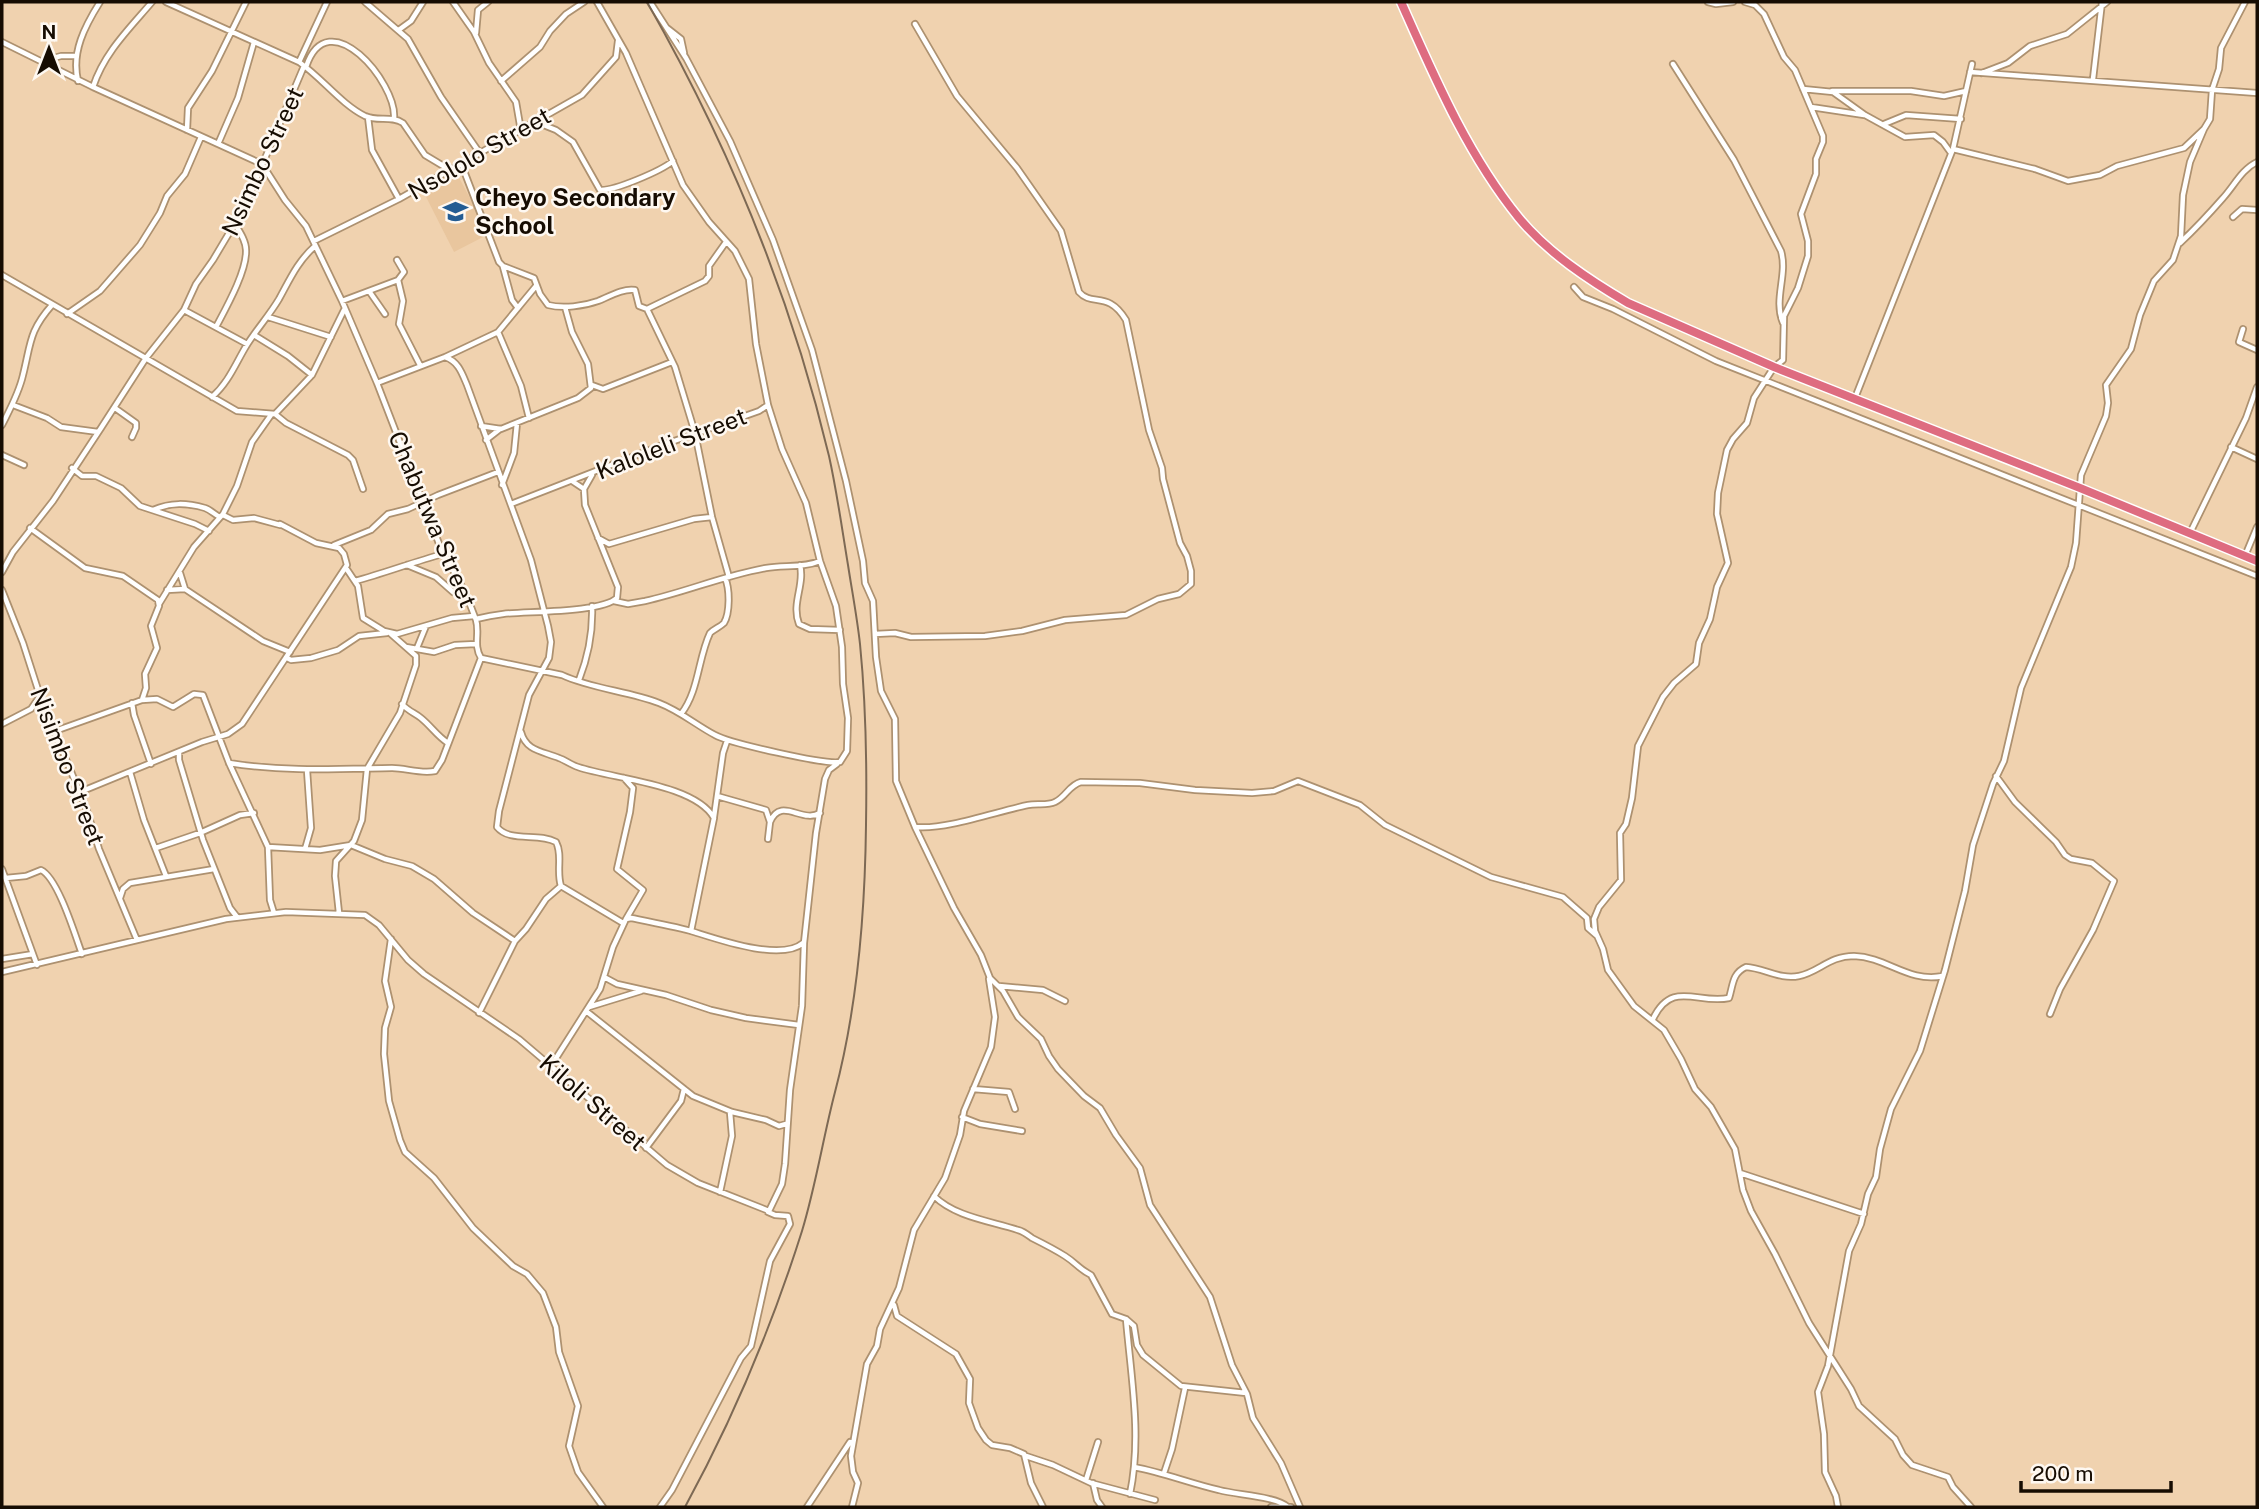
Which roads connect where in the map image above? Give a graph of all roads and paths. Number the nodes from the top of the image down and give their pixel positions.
1 (100, 2) edge
2 (152, 2) edge
3 (166, 2) edge
4 (246, 2) edge
5 (327, 2) edge
6 (365, 2) edge
7 (423, 2) edge
8 (453, 2) edge
9 (488, 2) edge
10 (584, 2) edge
11 (597, 2) edge
12 (650, 2) edge
13 (1401, 2) edge
14 (1708, 2) edge
15 (1733, 2) edge
16 (1745, 2) edge
17 (2245, 2) edge
18 (2104, 3) edge
19 (915, 24) dead end
20 (400, 29) junction
21 (232, 32) junction
22 (476, 37) junction
23 (618, 39) junction
24 (2, 42) edge
25 (254, 42) junction
26 (75, 56) junction
27 (42, 61) junction
28 (1673, 64) dead end
29 (1972, 64) dead end
30 (303, 65) junction
31 (1970, 72) junction
32 (1980, 74) junction
33 (2093, 79) junction
34 (78, 81) junction
35 (501, 81) junction
36 (93, 87) junction
37 (1802, 89) junction
38 (1829, 90) junction
39 (2211, 90) junction
40 (1966, 91) junction
41 (2257, 93) edge
42 (1811, 107) junction
43 (186, 115) junction
44 (1865, 115) junction
45 (368, 117) junction
46 (394, 118) junction
47 (1961, 119) junction
48 (537, 122) junction
49 (170, 123) junction
50 (1883, 124) junction
51 (2204, 129) junction
52 (187, 131) junction
53 (521, 131) junction
54 (201, 137) junction
55 (218, 144) junction
56 (1952, 151) junction
57 (479, 152) junction
58 (673, 161) junction
59 (2257, 162) edge
60 (461, 163) junction
61 (262, 164) junction
62 (450, 171) junction
63 (399, 199) junction
64 (2257, 210) edge
65 (2233, 217) dead end
66 (236, 225) junction
67 (726, 242) junction
68 (314, 243) junction
69 (2177, 246) junction
70 (397, 260) dead end
71 (503, 267) junction
72 (2, 275) edge
73 (398, 280) junction
74 (537, 286) junction
75 (1574, 287) dead end
76 (369, 291) junction
77 (342, 301) junction
78 (52, 305) junction
79 (565, 307) junction
80 (518, 308) junction
81 (345, 309) junction
82 (647, 309) junction
83 (184, 310) junction
84 (67, 314) junction
85 (385, 314) dead end
86 (268, 317) junction
87 (1783, 324) junction
88 (216, 327) junction
89 (2243, 329) dead end
90 (498, 332) junction
91 (254, 335) junction
92 (331, 337) junction
93 (247, 344) junction
94 (2257, 351) edge
95 (445, 357) junction
96 (146, 358) junction
97 (672, 362) junction
98 (420, 365) junction
99 (1774, 367) junction
100 (312, 375) junction
101 (1766, 381) junction
102 (377, 383) junction
103 (592, 385) junction
104 (2257, 387) edge
105 (212, 397) junction
106 (1855, 398) junction
107 (13, 405) junction
108 (768, 405) junction
109 (115, 408) junction
110 (2, 409) edge
111 (273, 414) junction
112 (529, 418) junction
113 (517, 422) junction
114 (2, 425) edge
115 (481, 426) junction
116 (501, 429) junction
117 (98, 432) junction
118 (695, 433) junction
119 (132, 437) dead end
120 (486, 440) junction
121 (2231, 447) junction
122 (2, 456) edge
123 (2257, 459) edge
124 (24, 465) dead end
125 (72, 468) junction
126 (498, 472) junction
127 (594, 472) junction
128 (572, 481) junction
129 (502, 485) junction
130 (2080, 488) junction
131 (363, 489) dead end
132 (584, 489) junction
133 (424, 501) junction
134 (511, 504) junction
135 (2078, 506) junction
136 (153, 510) junction
137 (221, 516) junction
138 (712, 517) junction
139 (2257, 527) edge
140 (30, 528) junction
141 (209, 531) junction
142 (2189, 534) junction
143 (598, 538) junction
144 (609, 544) junction
145 (333, 545) junction
146 (443, 554) junction
147 (604, 555) junction
148 (2245, 556) junction
149 (820, 561) junction
150 (2257, 561) edge
151 (406, 564) junction
152 (800, 565) junction
153 (346, 568) junction
154 (2, 572) edge
155 (180, 572) junction
156 (2257, 576) edge
157 (727, 578) junction
158 (354, 579) junction
159 (339, 580) junction
160 (185, 589) junction
161 (2, 590) edge
162 (167, 590) junction
163 (466, 597) junction
164 (614, 601) junction
165 (159, 604) junction
166 (592, 606) junction
167 (545, 612) junction
168 (475, 617) junction
169 (426, 626) junction
170 (840, 630) junction
171 (389, 633) junction
172 (875, 634) junction
173 (476, 644) junction
174 (405, 647) junction
175 (417, 648) junction
176 (288, 655) junction
177 (481, 658) junction
178 (542, 672) junction
179 (579, 680) junction
180 (40, 696) junction
181 (142, 699) junction
182 (132, 703) junction
183 (402, 704) junction
184 (681, 714) junction
185 (2, 724) edge
186 (520, 728) junction
187 (55, 731) junction
188 (219, 737) junction
189 (727, 741) junction
190 (448, 743) junction
191 (179, 752) junction
192 (229, 763) junction
193 (151, 764) junction
194 (836, 764) junction
195 (367, 769) junction
196 (307, 770) junction
197 (130, 772) junction
198 (1996, 776) junction
199 (623, 778) junction
200 (80, 792) junction
201 (717, 796) junction
202 (821, 812) junction
203 (254, 813) junction
204 (714, 818) junction
205 (770, 822) junction
206 (915, 827) junction
207 (201, 833) junction
208 (768, 839) dead end
209 (351, 845) junction
210 (268, 847) junction
211 (156, 848) junction
212 (304, 849) junction
213 (2, 869) edge
214 (214, 869) junction
215 (166, 876) junction
216 (6, 878) junction
217 (561, 886) junction
218 (120, 898) junction
219 (274, 913) junction
220 (339, 913) junction
221 (238, 918) junction
222 (625, 921) junction
223 (691, 931) junction
224 (1596, 935) junction
225 (391, 938) junction
226 (136, 940) junction
227 (515, 941) junction
228 (804, 943) junction
229 (33, 954) junction
230 (82, 954) junction
231 (2, 959) edge
232 (37, 965) junction
233 (2, 972) edge
234 (988, 975) junction
235 (1943, 976) junction
236 (604, 977) junction
237 (998, 986) junction
238 (643, 990) junction
239 (1065, 1001) dead end
240 (587, 1009) junction
241 (479, 1013) junction
242 (2050, 1014) dead end
243 (1653, 1019) junction
244 (799, 1025) junction
245 (551, 1066) junction
246 (684, 1089) junction
247 (973, 1089) junction
248 (1014, 1109) dead end
249 (730, 1112) junction
250 (962, 1117) junction
251 (787, 1123) junction
252 (1022, 1131) dead end
253 (646, 1148) junction
254 (1740, 1173) junction
255 (720, 1192) junction
256 (934, 1196) junction
257 (767, 1211) junction
258 (1864, 1214) junction
259 (894, 1304) junction
260 (1126, 1319) junction
261 (1829, 1353) junction
262 (1185, 1388) junction
263 (1247, 1394) junction
264 (853, 1438) junction
265 (1098, 1442) dead end
266 (1025, 1456) junction
267 (1134, 1467) junction
268 (1164, 1473) junction
269 (1086, 1480) junction
270 (1093, 1483) junction
271 (1130, 1494) junction
272 (1155, 1500) dead end
273 (603, 1507) edge
274 (660, 1507) edge
275 (807, 1507) edge
276 (852, 1507) edge
277 (1043, 1507) edge
278 (1102, 1507) edge
279 (1271, 1507) edge
280 (1289, 1507) edge
281 (1300, 1507) edge
282 (1838, 1507) edge
283 (1971, 1507) edge

1 - 26 street
2 - 36 street
3 - 21 street
4 - 21 street
5 - 30 street
6 - 20 street
7 - 20 street
8 - 22 street
9 - 22 street
10 - 35 street
11 - 23 street, Kaloleli Street
12 - 172 street
13 - 99 highway
14 - 15 street
16 - 37 street
17 - 39 street
18 - 32 street
18 - 33 street
19 - 172 street
20 - 57 street
21 - 25 street
21 - 43 street
22 - 35 street
23 - 48 street, Nsololo Street
23 - 58 street, Kaloleli Street
24 - 27 street
25 - 30 street
25 - 55 street
26 - 27 street
26 - 34 street
27 - 34 street
28 - 87 street
29 - 31 street
30 - 45 street
30 - 46 street
30 - 61 street, Nsimbo Street
31 - 32 street
31 - 40 street
32 - 33 street
33 - 39 street
34 - 36 street
35 - 53 street
36 - 49 street
37 - 38 street
37 - 42 street
38 - 40 street
38 - 44 street
39 - 41 street
39 - 51 street
40 - 47 street
42 - 44 street
42 - 87 street
43 - 49 street
43 - 52 street
44 - 50 street
45 - 46 street
45 - 63 street
46 - 62 street
47 - 50 street
47 - 56 street
48 - 53 street, Nsololo Street
48 - 58 street
49 - 52 street
50 - 56 street
51 - 56 street
51 - 69 street
52 - 54 street
53 - 57 street, Nsololo Street
54 - 55 street
54 - 84 street
55 - 61 street
56 - 106 street
57 - 60 street, Nsololo Street
58 - 67 street, Kaloleli Street
59 - 69 street
60 - 62 street, Nsololo Street
60 - 71 street
61 - 66 street, Nsimbo Street
61 - 68 street, Chabutwa Street
62 - 63 street, Nsololo Street
63 - 68 street, Nsololo Street
64 - 65 street
66 - 83 street, Nsimbo Street
66 - 88 street
67 - 82 street
67 - 108 street, Kaloleli Street
68 - 77 street, Chabutwa Street
68 - 86 street
69 - 130 street
70 - 73 street
71 - 74 street
71 - 80 street
72 - 78 street
73 - 76 street
73 - 98 street
74 - 79 street
74 - 80 street
75 - 101 street
76 - 77 street
76 - 85 street
77 - 81 street, Chabutwa Street
78 - 84 street
78 - 107 street
79 - 82 street
79 - 103 street
80 - 90 street
81 - 92 street
81 - 102 street, Chabutwa Street
82 - 97 street
83 - 88 street
83 - 96 street, Nsimbo Street
84 - 96 street
86 - 91 street
86 - 92 street
87 - 99 street
88 - 93 street
89 - 94 street
90 - 95 street
90 - 112 street
91 - 93 street
91 - 100 street
92 - 100 street
93 - 105 street
95 - 98 street
95 - 115 street
96 - 105 street
96 - 109 street
97 - 103 street
97 - 118 street
98 - 102 street
99 - 101 street
99 - 106 highway
100 - 111 street
101 - 135 street
101 - 224 street
102 - 133 street, Chabutwa Street
103 - 112 street
104 - 121 street
105 - 111 street
106 - 130 highway
107 - 110 street
107 - 114 street
107 - 117 street
108 - 118 street, Kaloleli Street
108 - 149 street
109 - 117 street
109 - 119 street
111 - 131 street
111 - 137 street
112 - 113 street
113 - 116 street
113 - 129 street
115 - 116 street
115 - 120 street
116 - 120 street
117 - 125 street
118 - 127 street, Kaloleli Street
118 - 138 street
120 - 126 street
121 - 123 street
121 - 142 street
122 - 124 street
125 - 136 street
125 - 140 street
126 - 129 street
126 - 133 street
127 - 128 street, Kaloleli Street
127 - 132 street
128 - 132 street
128 - 134 street, Kaloleli Street
129 - 134 street
130 - 135 street
130 - 142 highway
132 - 143 street
133 - 145 street
133 - 146 street, Chabutwa Street
134 - 167 street
135 - 156 street
135 - 198 street
136 - 137 street
136 - 141 street
137 - 141 street
137 - 145 street
138 - 144 street
138 - 157 street
139 - 148 street
140 - 154 street
140 - 165 street
141 - 155 street
142 - 148 highway
143 - 144 street
143 - 147 street
144 - 147 street
145 - 153 street
146 - 151 street
146 - 163 street, Chabutwa Street
147 - 164 street
148 - 150 highway
149 - 152 street
149 - 170 street
151 - 158 street
151 - 163 street
152 - 157 street
152 - 170 street
153 - 158 street
153 - 159 street
155 - 160 street
155 - 162 street
157 - 164 street
157 - 184 street
158 - 159 street
158 - 171 street
159 - 176 street
160 - 162 street
160 - 176 street
161 - 180 street, Nisimbo Street
162 - 165 street
163 - 168 street, Chabutwa Street
164 - 166 street
165 - 181 street
166 - 167 street
166 - 179 street
167 - 168 street
167 - 178 street
168 - 169 street
168 - 173 street, Chabutwa Street
169 - 171 street
169 - 175 street
170 - 194 street
171 - 174 street
171 - 176 street
172 - 206 street
173 - 175 street
173 - 177 street, Chabutwa Street
174 - 175 street
174 - 183 street
176 - 188 street
177 - 178 street
177 - 190 street
178 - 179 street
178 - 186 street
179 - 184 street
180 - 185 street
180 - 187 street, Nisimbo Street
181 - 182 street
181 - 188 street
182 - 187 street
182 - 193 street
183 - 190 street
183 - 195 street
184 - 189 street
186 - 199 street
186 - 217 street
187 - 200 street, Nisimbo Street
188 - 191 street
188 - 192 street
189 - 194 street
189 - 201 street
190 - 195 street
191 - 193 street
191 - 207 street
192 - 196 street
192 - 203 street
193 - 197 street
194 - 202 street
195 - 196 street
195 - 209 street
196 - 212 street
197 - 200 street
197 - 211 street
198 - 235 street
198 - 242 street
199 - 204 street
199 - 222 street
200 - 218 street, Nisimbo Street
201 - 204 street
201 - 205 street
202 - 205 street
202 - 228 street
203 - 207 street
203 - 210 street
204 - 223 street
205 - 208 street
206 - 224 street
206 - 234 street
207 - 211 street
207 - 214 street
209 - 212 street
209 - 220 street
209 - 227 street
210 - 212 street
210 - 219 street
211 - 215 street
213 - 216 street
214 - 215 street
214 - 221 street
215 - 218 street
216 - 229 street
216 - 230 street
217 - 222 street
217 - 227 street
218 - 226 street, Nisimbo Street
219 - 220 street, Kiloli Street
219 - 221 street, Kiloli Street
220 - 225 street, Kiloli Street
221 - 226 street, Kiloli Street
222 - 223 street
222 - 236 street
223 - 228 street
224 - 243 street
225 - 241 street, Kiloli Street
225 - 273 street
226 - 230 street, Kiloli Street
227 - 241 street
228 - 244 street
229 - 231 street
229 - 232 street
230 - 232 street, Kiloli Street
232 - 233 street, Kiloli Street
234 - 237 street
234 - 247 street
235 - 243 street
235 - 258 street
236 - 238 street
236 - 240 street
237 - 239 street
237 - 263 street
238 - 240 street
238 - 244 street
240 - 245 street
240 - 246 street
241 - 245 street, Kiloli Street
243 - 254 street
244 - 251 street
245 - 253 street, Kiloli Street
246 - 249 street
246 - 253 street
247 - 248 street
247 - 250 street
249 - 251 street
249 - 255 street
250 - 252 street
250 - 256 street
251 - 257 street
253 - 255 street, Kiloli Street
254 - 258 street
254 - 261 street
255 - 257 street, Kiloli Street
256 - 259 street
256 - 260 street
257 - 274 street, Kiloli Street
258 - 261 street
259 - 264 street
259 - 266 street
260 - 262 street
260 - 267 street
261 - 282 street
261 - 283 street
262 - 263 street
262 - 268 street
263 - 281 street
264 - 275 street
264 - 276 street
265 - 269 street
266 - 269 street
266 - 277 street
267 - 268 street
267 - 271 street
268 - 280 street
269 - 270 street
270 - 271 street
270 - 278 street
271 - 272 street
279 - 280 street

